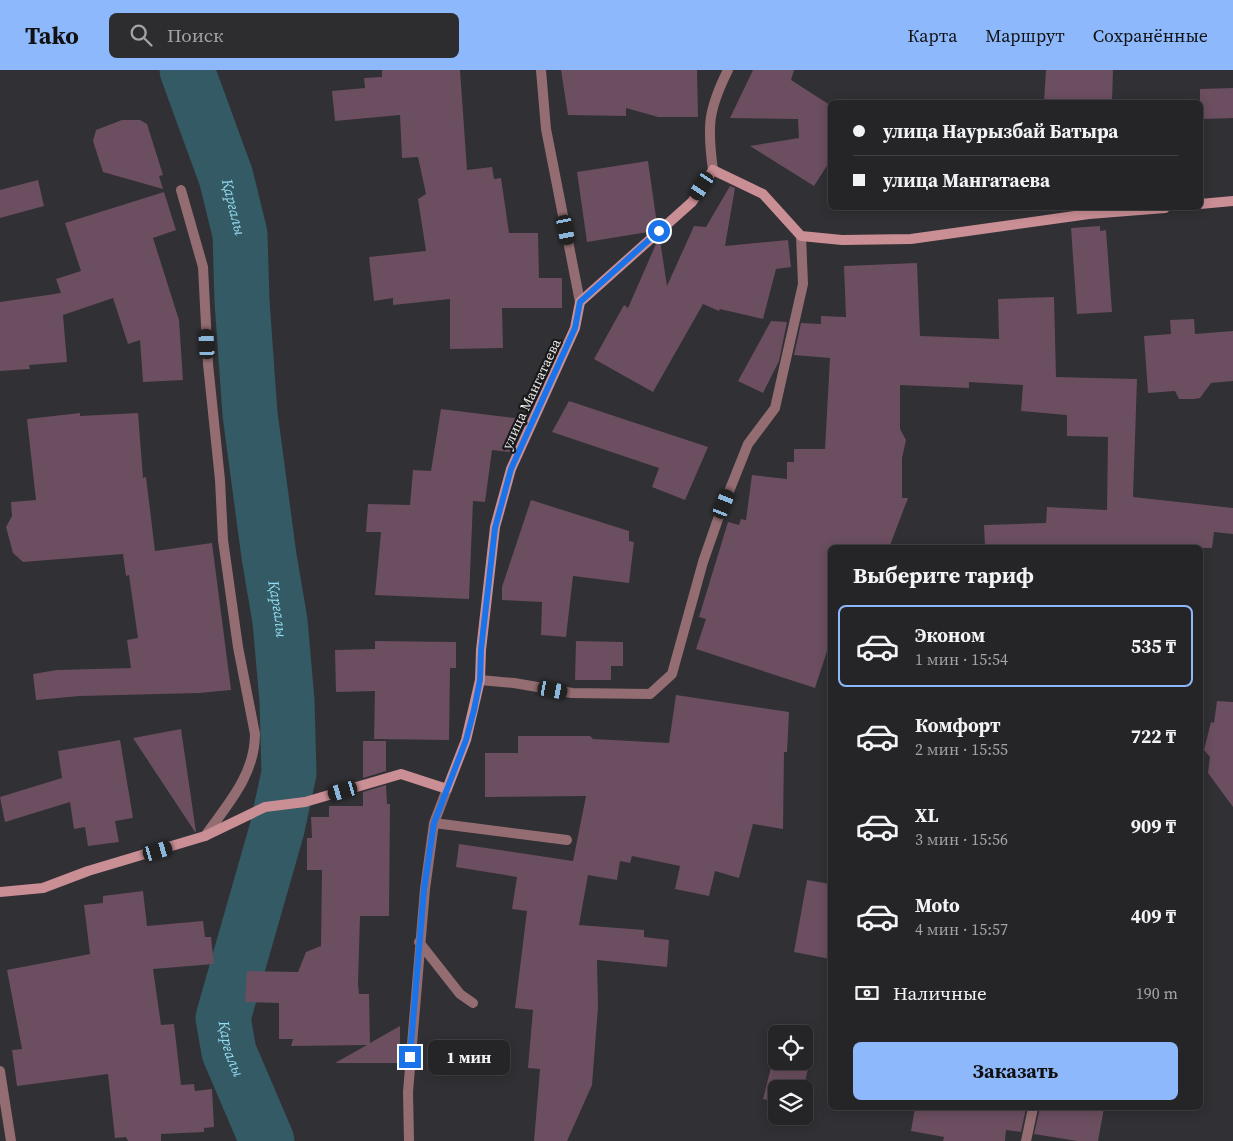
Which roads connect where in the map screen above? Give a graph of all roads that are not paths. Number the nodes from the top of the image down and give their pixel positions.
1 (541, 70) edge
2 (728, 70) edge
3 (713, 170) junction
4 (181, 190) dead end
5 (1233, 201) edge
6 (1203, 204) edge
7 (1140, 210) edge
8 (801, 236) junction
9 (580, 302) junction
10 (480, 680) junction
11 (447, 789) junction
12 (434, 823) junction
13 (205, 836) junction
14 (567, 840) dead end
15 (0, 892) edge
16 (419, 942) junction
17 (473, 1003) dead end
18 (0, 1071) edge
19 (1033, 1110) edge
20 (10, 1141) edge
21 (409, 1141) edge
22 (1026, 1141) edge

1 - 9 street, улица Мангатаева
2 - 3 street
3 - 8 street
3 - 9 street
4 - 13 street
5 - 6 street
7 - 8 street
8 - 10 street
9 - 10 street, улица Мангатаева
10 - 11 street, улица Мангатаева
11 - 12 street, улица Мангатаева
11 - 13 street
12 - 14 street
12 - 16 street, улица Мангатаева
13 - 15 street
16 - 17 street
16 - 21 street, улица Мангатаева
18 - 20 street
19 - 22 street

